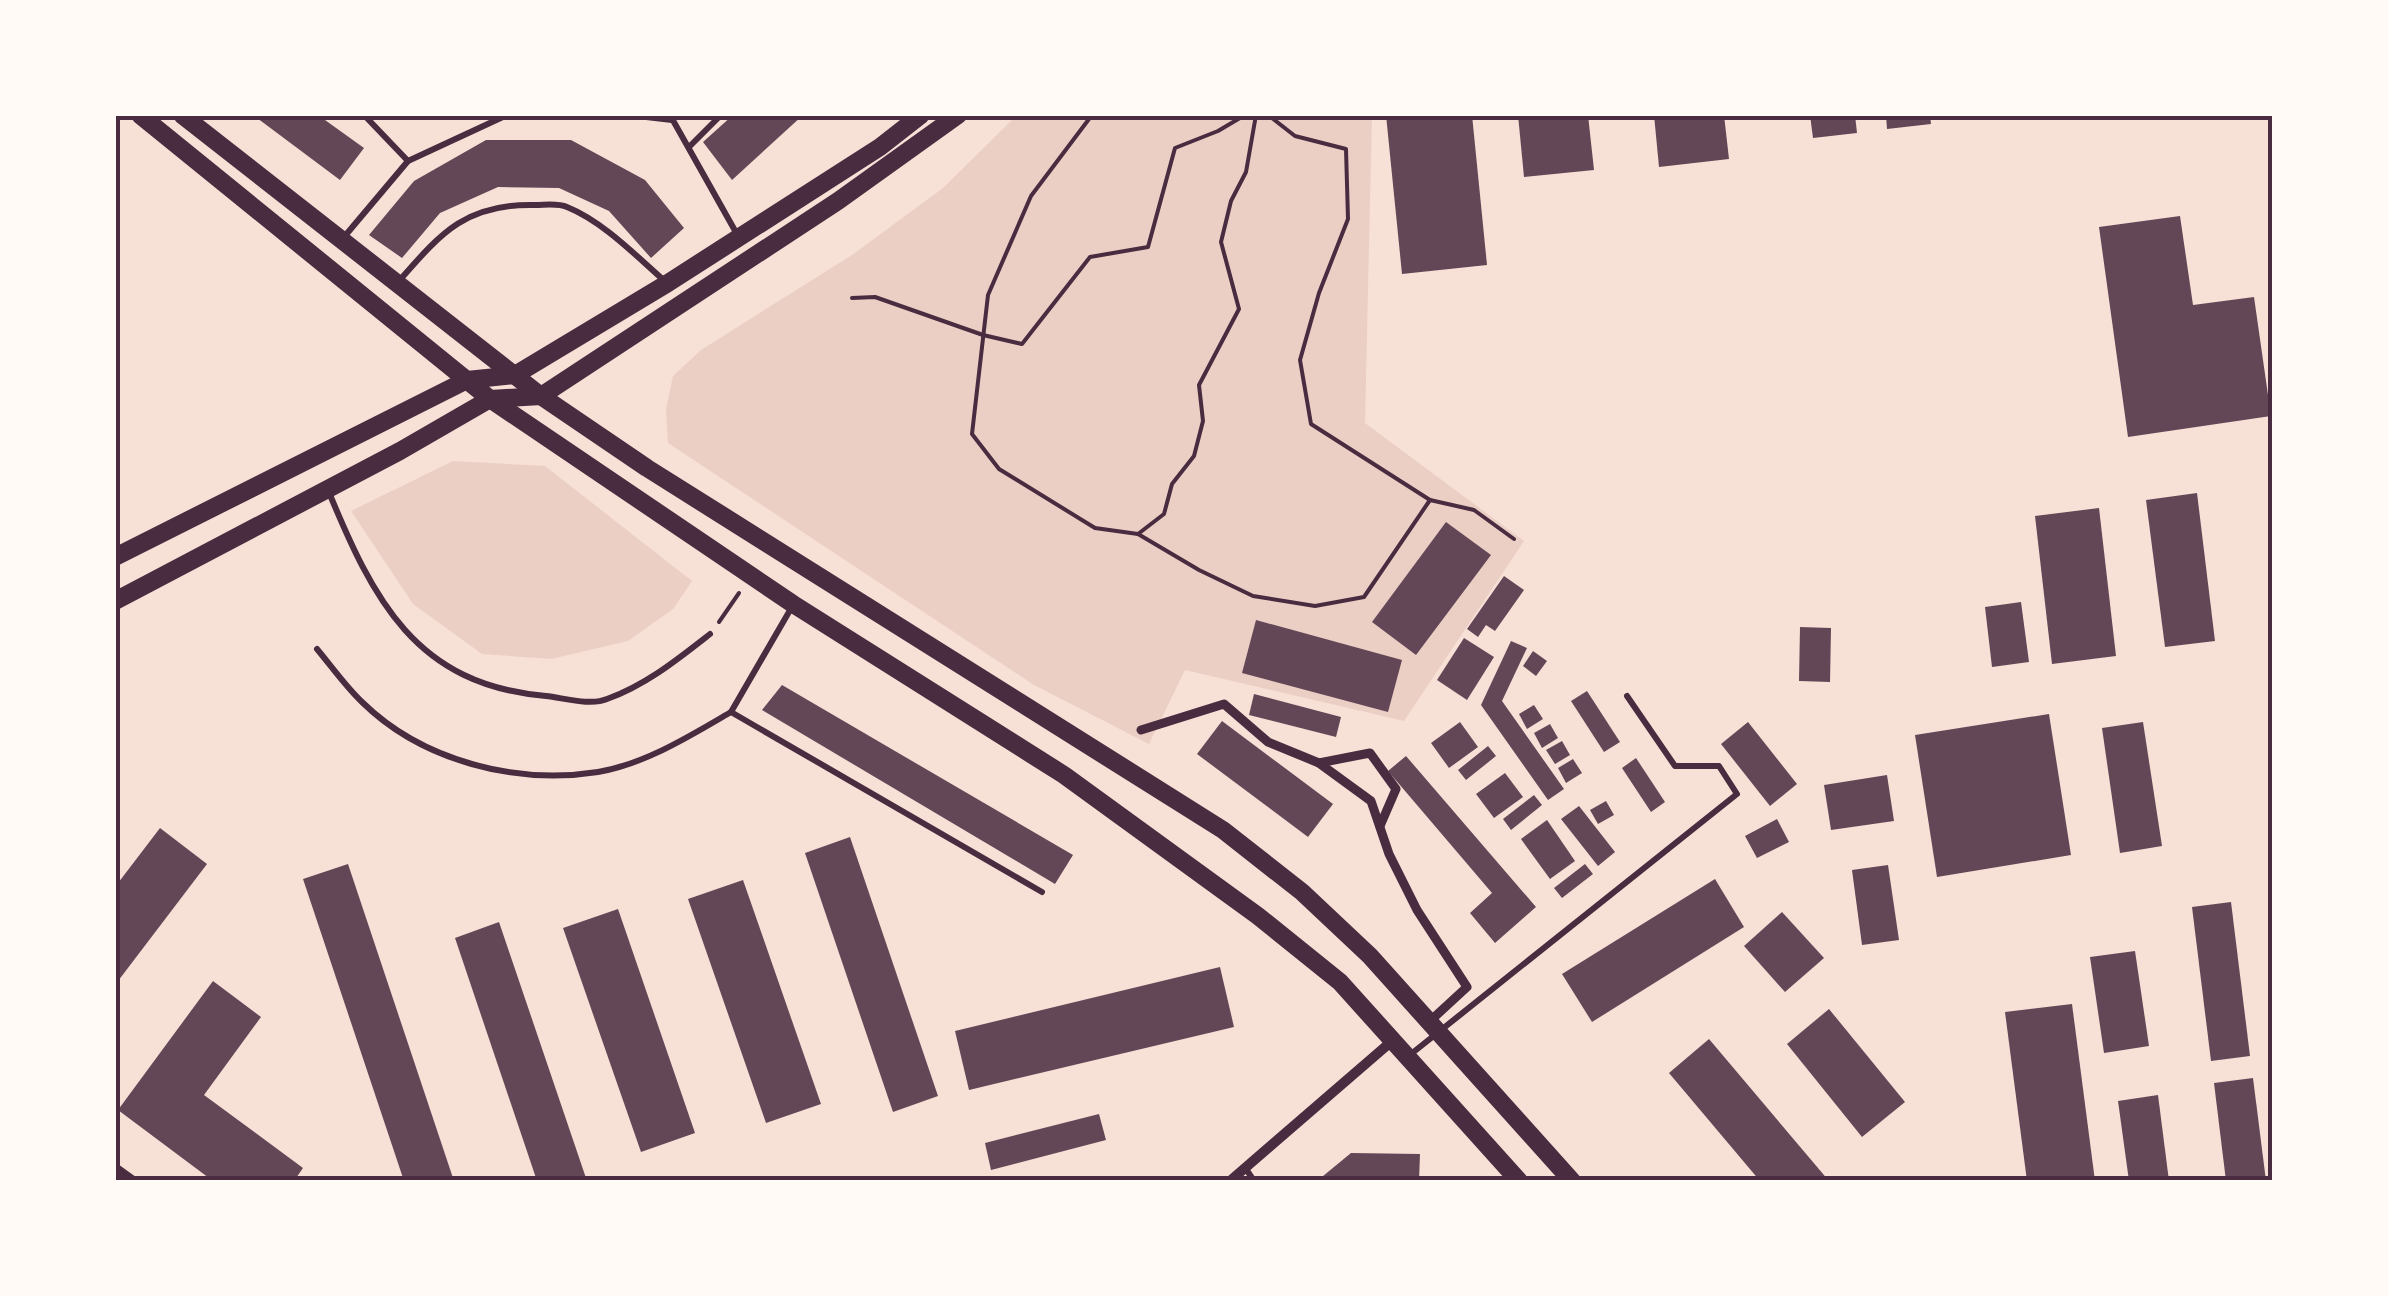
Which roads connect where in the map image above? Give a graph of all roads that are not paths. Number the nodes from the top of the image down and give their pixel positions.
1 (140, 115) edge
2 (182, 115) edge
3 (364, 115) edge
4 (520, 115) edge
5 (629, 115) edge
6 (720, 115) edge
7 (921, 115) edge
8 (958, 115) edge
9 (672, 118) edge
10 (689, 147) junction
11 (408, 161) junction
12 (739, 237) junction
13 (340, 242) junction
14 (398, 282) junction
15 (668, 284) junction
16 (515, 374) junction
17 (466, 380) junction
18 (542, 396) junction
19 (490, 399) junction
20 (327, 489) junction
21 (115, 557) edge
22 (115, 602) edge
23 (793, 604) junction
24 (710, 634) road end
25 (318, 649) dead end
26 (1627, 696) dead end
27 (731, 712) junction
28 (1141, 730) dead end
29 (1319, 763) junction
30 (1380, 826) junction
31 (1042, 892) dead end
32 (1433, 1028) junction
33 (1392, 1041) junction
34 (1406, 1058) junction
35 (115, 1168) edge
36 (1245, 1168) junction
37 (133, 1181) edge
38 (1230, 1181) edge
39 (1254, 1181) edge
40 (1519, 1181) edge
41 (1572, 1181) edge

1 - 17 street
2 - 13 street
3 - 11 lane
4 - 11 lane
5 - 9 lane
6 - 10 lane
7 - 12 street
8 - 18 street
9 - 10 lane
10 - 12 lane
11 - 13 lane
12 - 15 street
13 - 14 street
14 - 15 lane
14 - 16 street
15 - 16 street
16 - 17 street
16 - 18 street
17 - 19 street
17 - 21 street
18 - 19 street
18 - 32 street
19 - 20 street
19 - 23 street
20 - 22 street
20 - 24 lane
23 - 27 lane
23 - 33 street
25 - 27 lane
26 - 32 lane
27 - 31 lane
28 - 29 street
29 - 30 street
29 - 30 street
30 - 32 street
32 - 34 lane
32 - 41 street
33 - 34 street
33 - 36 street
34 - 40 street
35 - 37 street
36 - 38 street
36 - 39 lane

